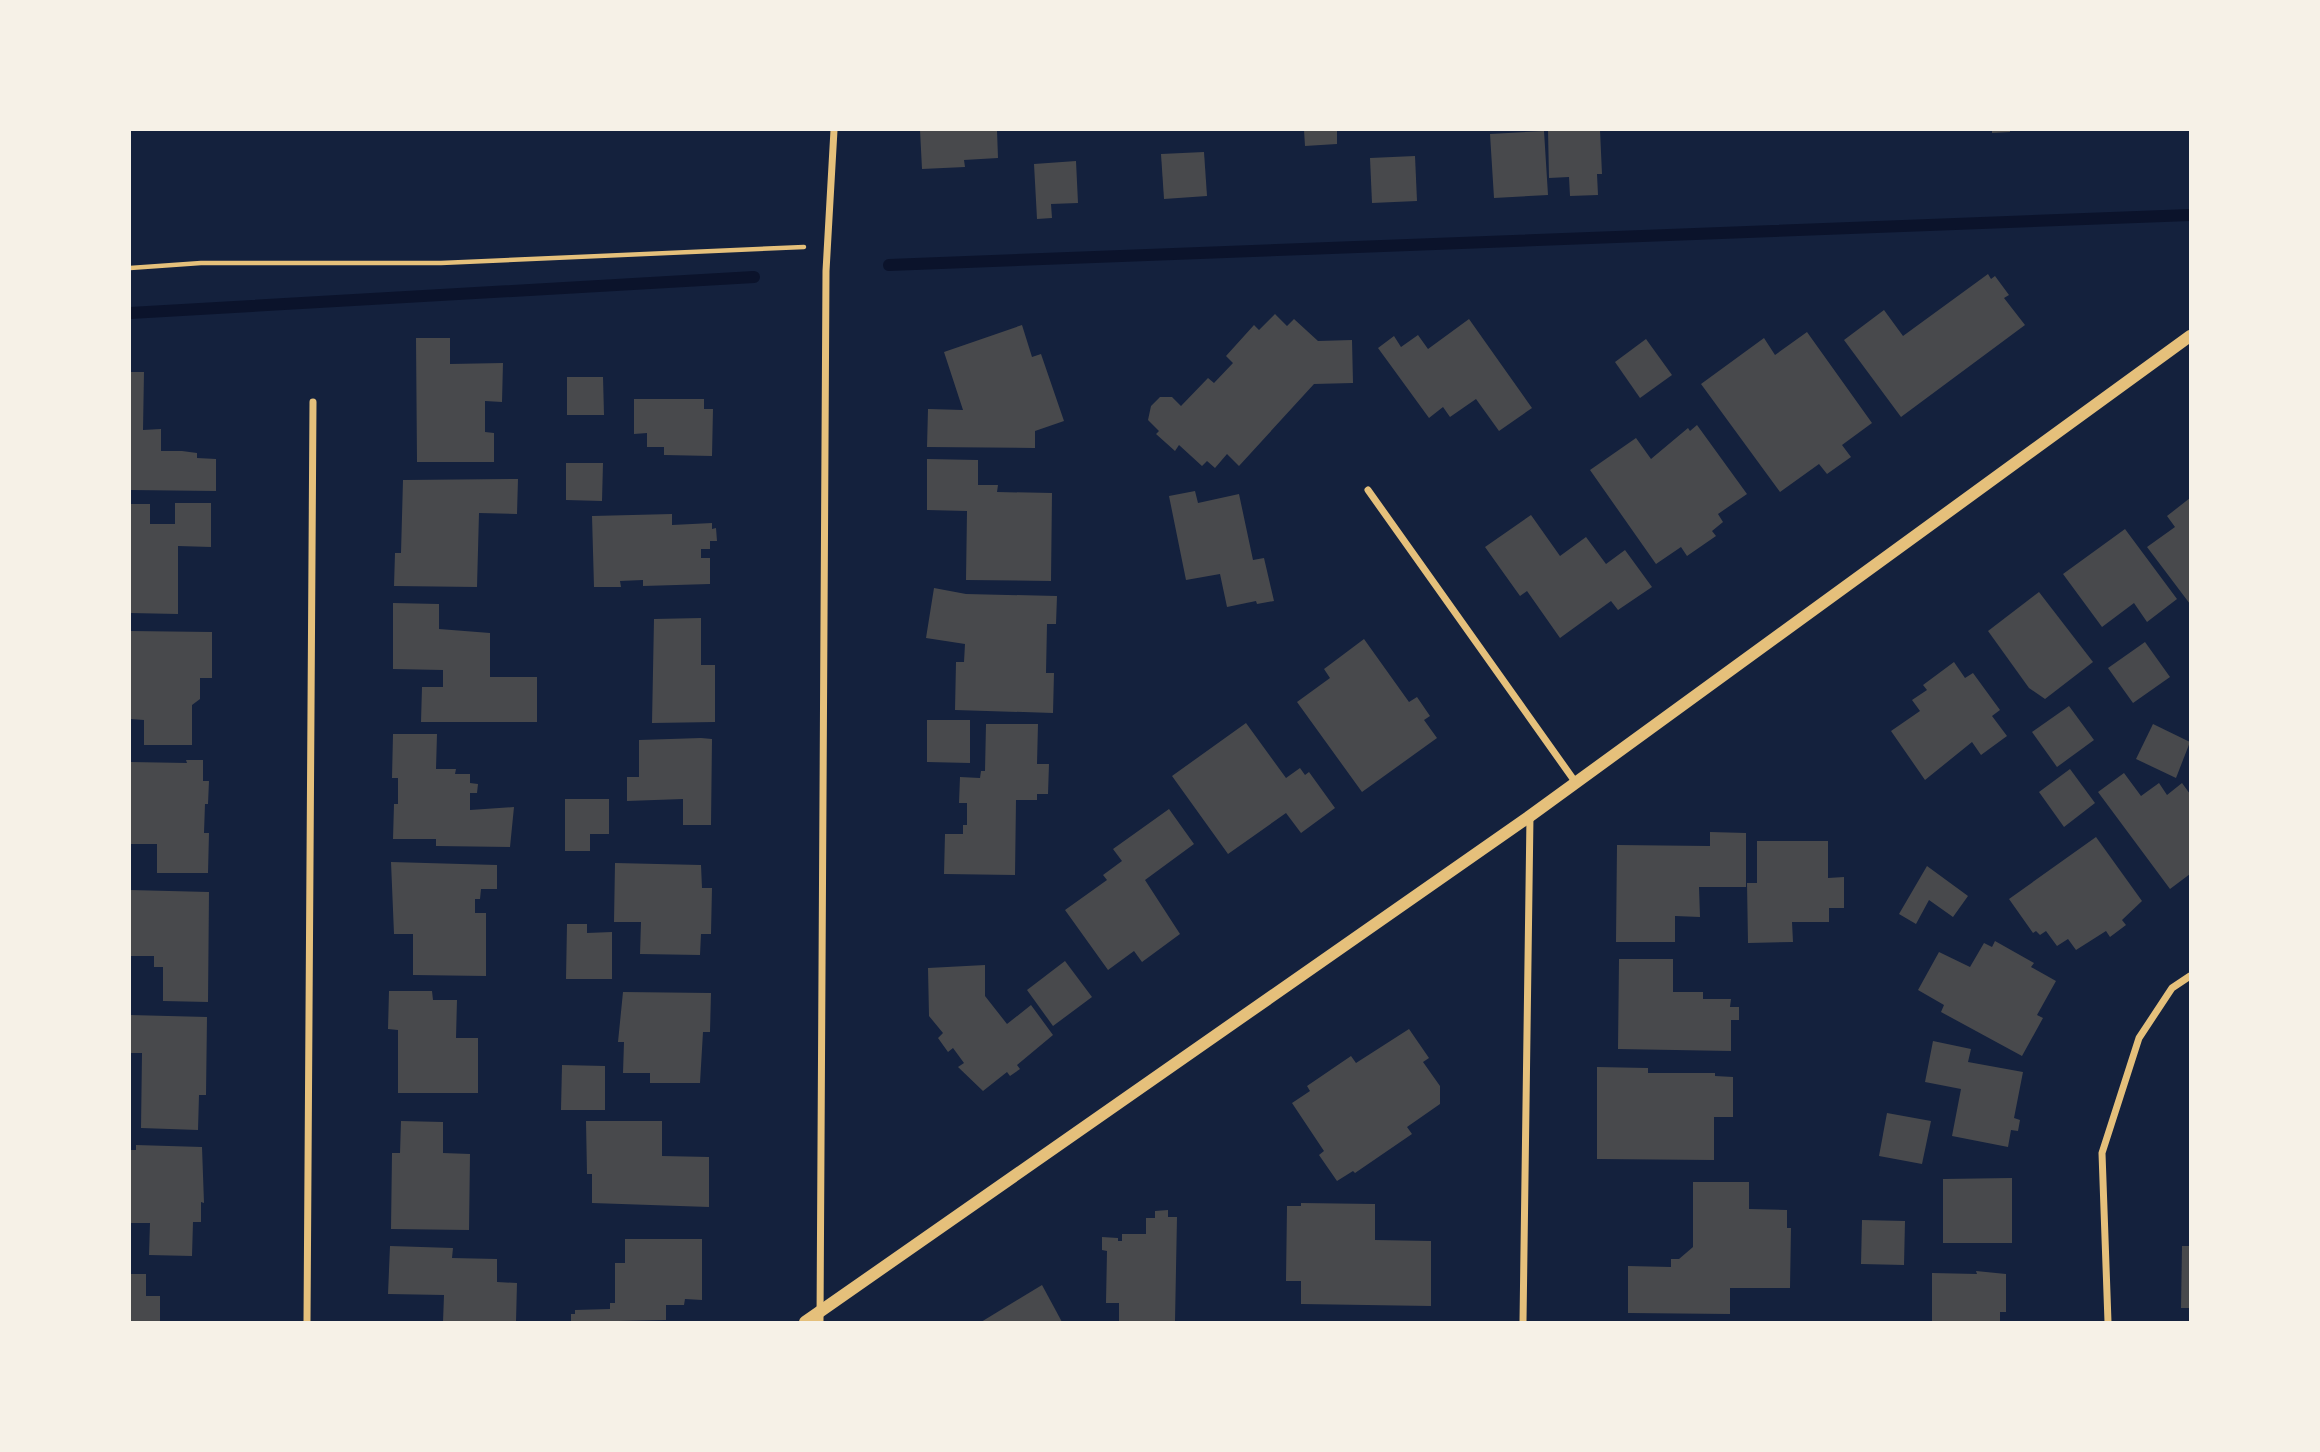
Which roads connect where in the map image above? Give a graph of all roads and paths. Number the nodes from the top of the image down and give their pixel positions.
1 (834, 130) edge
2 (828, 245) junction
3 (130, 268) edge
4 (2190, 336) edge
5 (313, 402) dead end
6 (1368, 490) dead end
7 (1576, 783) junction
8 (1530, 816) junction
9 (2190, 976) edge
10 (820, 1317) edge
11 (307, 1322) edge
12 (805, 1322) edge
13 (1523, 1322) edge
14 (2108, 1322) edge

1 - 2 street
2 - 3 path
2 - 10 street
4 - 7 street
5 - 11 street
6 - 7 street
7 - 8 street
8 - 10 street
8 - 13 street
9 - 14 street
10 - 12 street

